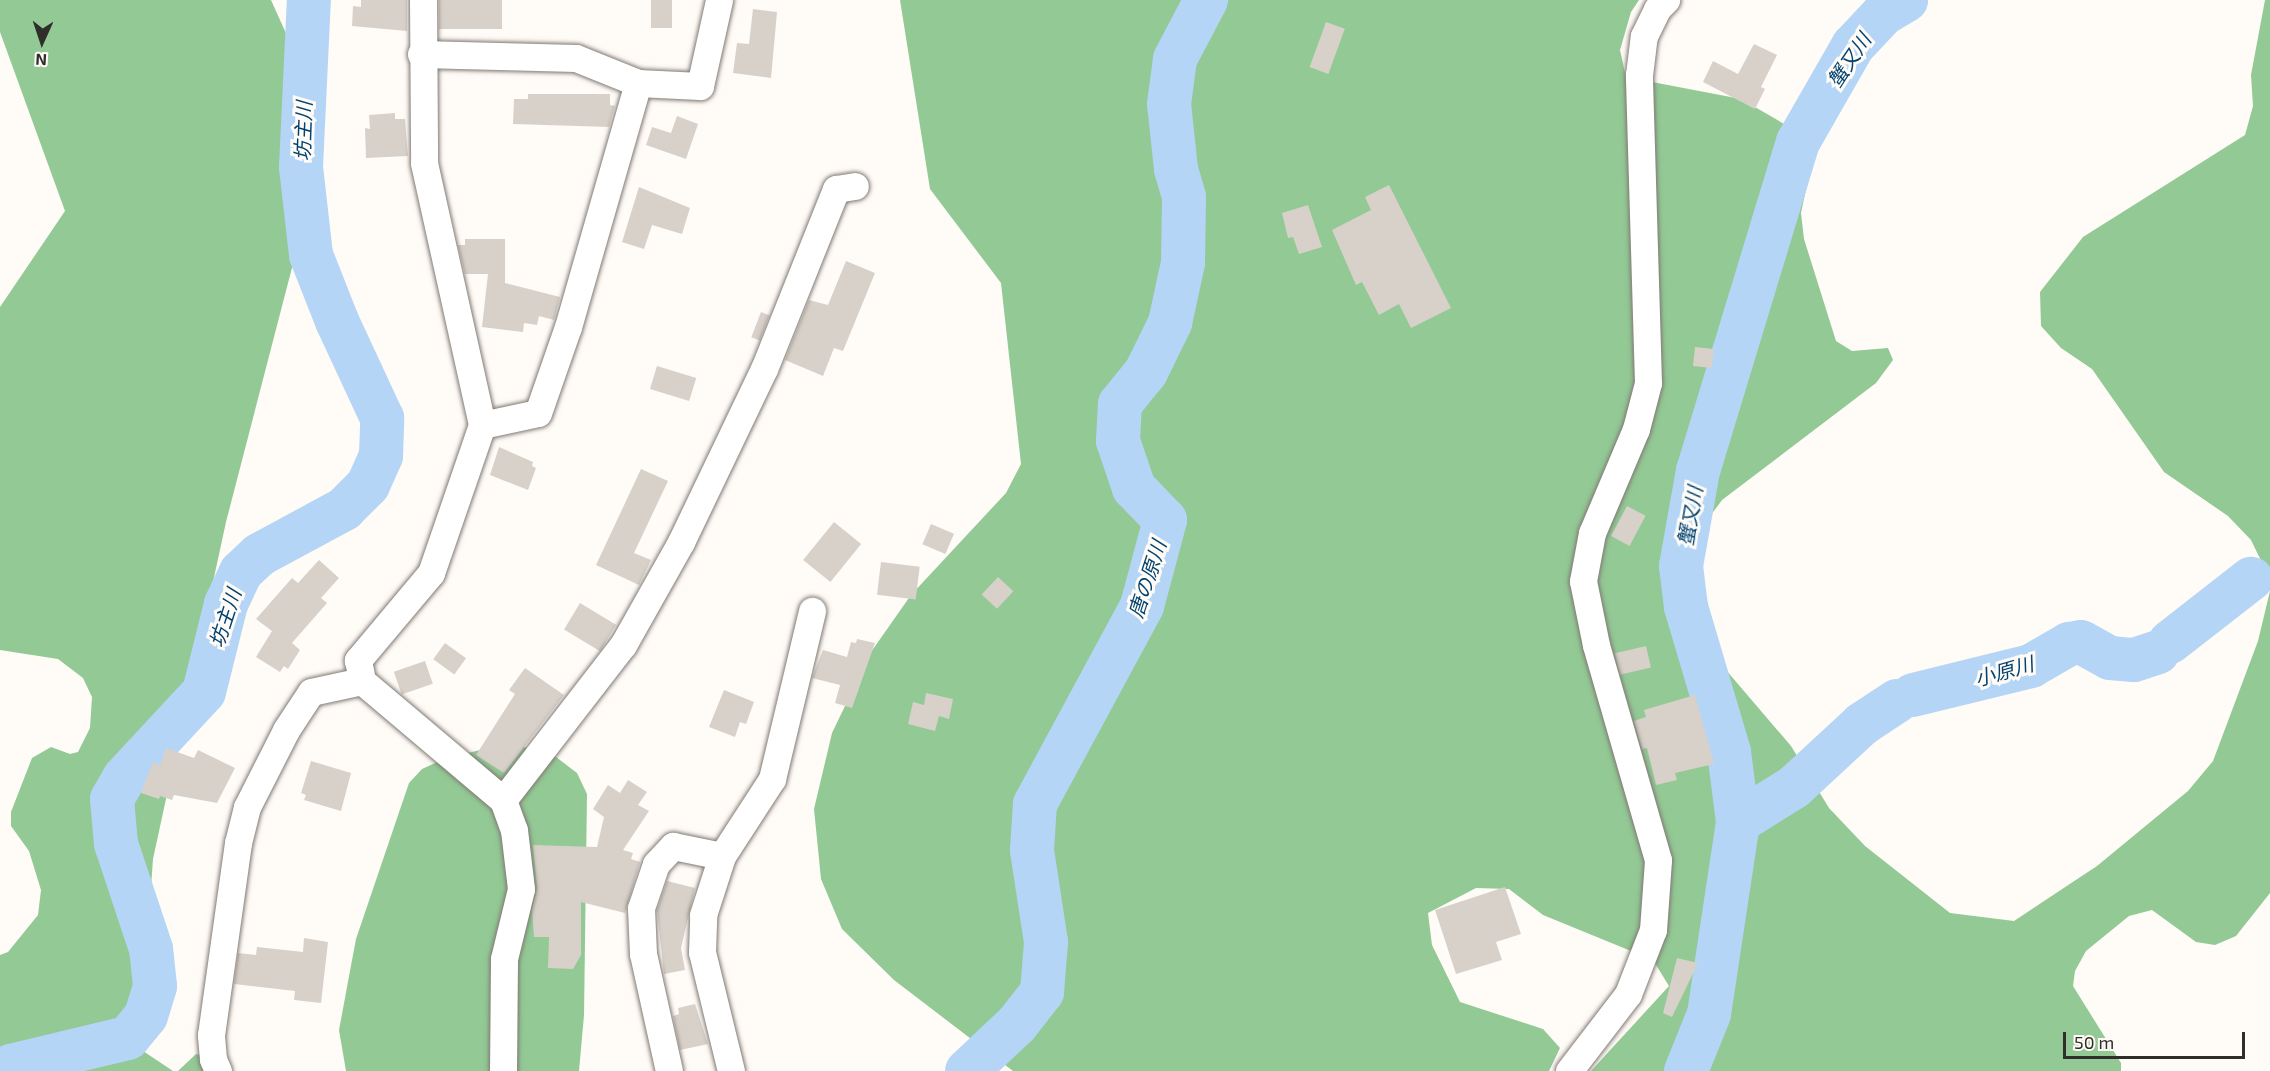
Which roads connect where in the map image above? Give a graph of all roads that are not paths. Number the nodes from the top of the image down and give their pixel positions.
1 (423, 0) edge
2 (719, 0) edge
3 (1666, 0) edge
4 (421, 54) junction
5 (638, 84) junction
6 (855, 186) dead end
7 (482, 425) junction
8 (812, 611) dead end
9 (362, 681) junction
10 (503, 800) junction
11 (722, 856) junction
12 (218, 1071) edge
13 (503, 1071) edge
14 (669, 1071) edge
15 (731, 1071) edge
16 (1569, 1071) edge

1 - 4 street
2 - 5 street
3 - 16 street
4 - 5 street
4 - 7 street
5 - 7 street
6 - 10 street
7 - 9 street
8 - 11 street
9 - 10 street
9 - 12 street
10 - 13 street
11 - 14 street
11 - 15 street

